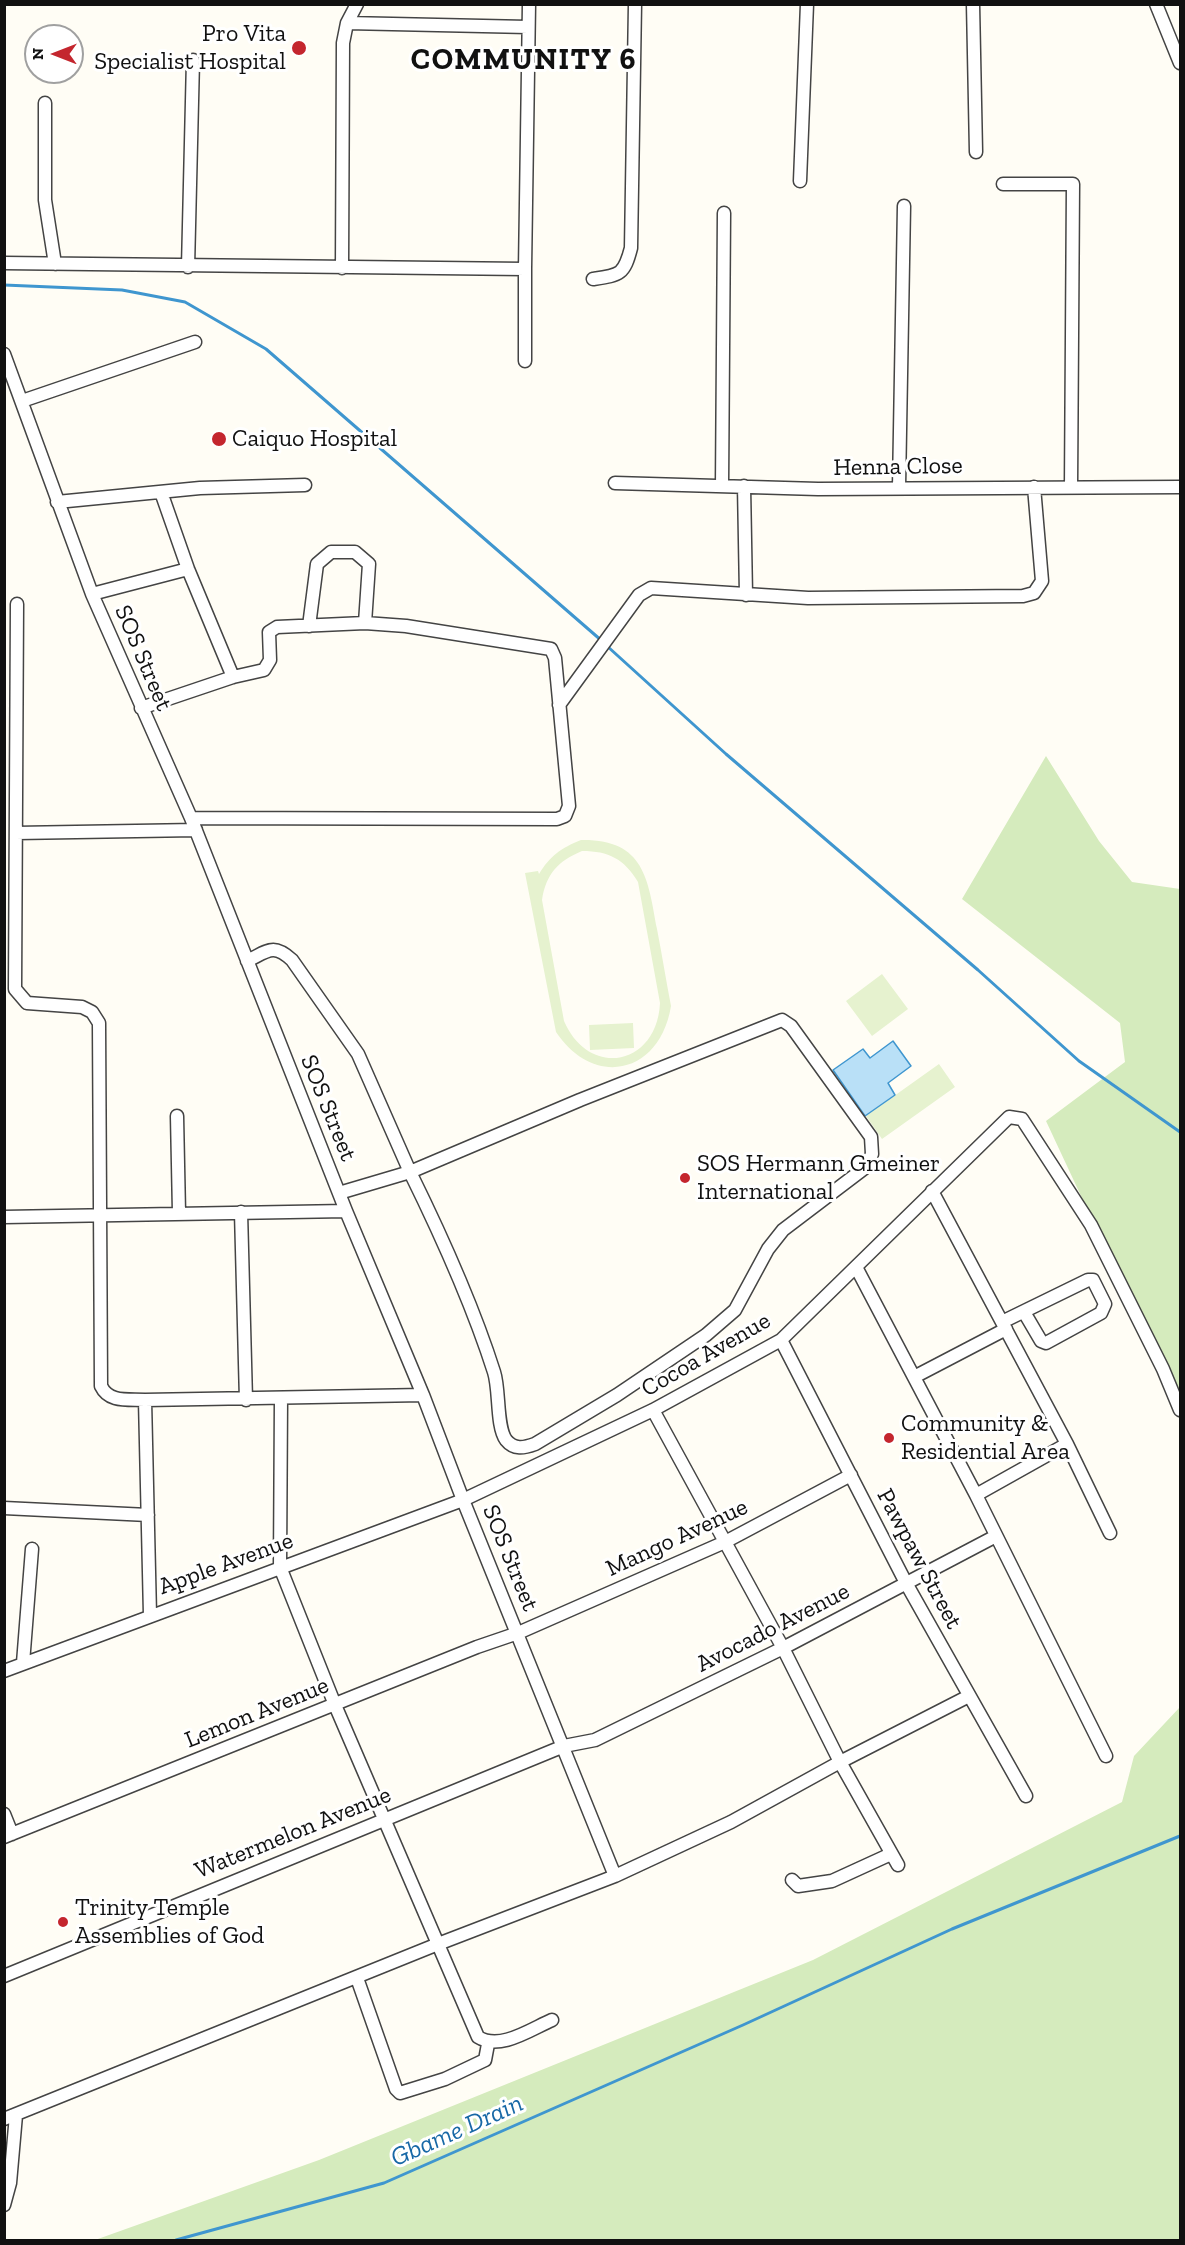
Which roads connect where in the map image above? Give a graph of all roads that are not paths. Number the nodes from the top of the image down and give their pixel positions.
1 (357, 4) edge
2 (529, 4) edge
3 (635, 4) edge
4 (807, 4) edge
5 (973, 4) edge
6 (1156, 4) edge
7 (347, 23) junction
8 (528, 27) junction
9 (193, 60) dead end
10 (1180, 63) edge
11 (45, 103) dead end
12 (976, 152) dead end
13 (801, 181) dead end
14 (1004, 184) dead end
15 (904, 207) dead end
16 (724, 213) dead end
17 (4, 263) edge
18 (55, 264) junction
19 (188, 267) junction
20 (342, 268) junction
21 (525, 269) junction
22 (593, 279) dead end
23 (195, 342) dead end
24 (4, 354) edge
25 (525, 361) dead end
26 (15, 379) junction
27 (4, 389) edge
28 (22, 401) junction
29 (615, 483) dead end
30 (306, 485) dead end
31 (722, 486) junction
32 (744, 486) junction
33 (899, 487) junction
34 (1034, 487) junction
35 (1071, 487) junction
36 (1180, 487) edge
37 (161, 492) junction
38 (57, 502) junction
39 (188, 568) junction
40 (92, 594) junction
41 (746, 595) junction
42 (17, 604) dead end
43 (365, 623) junction
44 (309, 626) junction
45 (233, 676) junction
46 (559, 705) junction
47 (141, 708) junction
48 (191, 818) junction
49 (196, 831) junction
50 (16, 833) junction
51 (247, 960) junction
52 (177, 1116) dead end
53 (410, 1172) junction
54 (932, 1191) junction
55 (339, 1193) junction
56 (346, 1211) junction
57 (241, 1212) junction
58 (179, 1213) junction
59 (102, 1216) junction
60 (4, 1217) edge
61 (856, 1267) junction
62 (1024, 1312) junction
63 (1004, 1325) junction
64 (781, 1340) junction
65 (914, 1377) junction
66 (423, 1395) junction
67 (281, 1398) junction
68 (145, 1400) junction
69 (246, 1400) junction
70 (653, 1410) junction
71 (1180, 1410) edge
72 (1067, 1444) junction
73 (850, 1475) junction
74 (976, 1496) junction
75 (463, 1500) junction
76 (4, 1508) edge
77 (148, 1515) junction
78 (1110, 1533) dead end
79 (996, 1536) junction
80 (725, 1542) junction
81 (32, 1548) dead end
82 (280, 1567) junction
83 (906, 1583) junction
84 (150, 1615) junction
85 (518, 1633) junction
86 (783, 1648) junction
87 (23, 1663) junction
88 (4, 1671) edge
89 (969, 1696) junction
90 (335, 1705) junction
91 (564, 1746) junction
92 (1106, 1756) dead end
93 (840, 1762) junction
94 (1026, 1796) dead end
95 (4, 1815) edge
96 (384, 1818) junction
97 (8, 1836) edge
98 (891, 1854) junction
99 (898, 1865) dead end
100 (615, 1876) junction
101 (792, 1880) dead end
102 (438, 1944) junction
103 (4, 1976) edge
104 (357, 1978) junction
105 (552, 2020) dead end
106 (488, 2044) junction
107 (10, 2117) edge
108 (4, 2205) edge

1 - 7 street
2 - 8 street
3 - 22 street
4 - 13 street
5 - 12 street
6 - 10 street
7 - 8 street
7 - 20 street
8 - 21 street
9 - 19 street
11 - 18 street
14 - 35 street
15 - 33 street
16 - 31 street
17 - 18 street
18 - 19 street
19 - 20 street
20 - 21 street
21 - 25 street
23 - 28 street
24 - 26 street, SOS Street
26 - 27 street
26 - 28 street, SOS Street
28 - 38 street, SOS Street
29 - 31 street, Henna Close
30 - 37 street
31 - 32 street, Henna Close
32 - 33 street, Henna Close
32 - 41 street
33 - 34 street, Henna Close
34 - 35 street, Henna Close
34 - 41 street
35 - 36 street, Henna Close
37 - 38 street
37 - 39 street
38 - 40 street, SOS Street
39 - 40 street
39 - 45 street
40 - 47 street, SOS Street
41 - 46 street
42 - 50 street
43 - 44 street
43 - 44 street
43 - 46 street
44 - 45 street
45 - 47 street
46 - 48 street
47 - 48 street, SOS Street
48 - 49 street, SOS Street
49 - 50 street
49 - 51 street, SOS Street
50 - 59 street
51 - 53 street
51 - 55 street, SOS Street
52 - 58 street
53 - 53 street
53 - 55 street
54 - 61 street, Cocoa Avenue
54 - 63 street
54 - 71 street, Cocoa Avenue
55 - 56 street, SOS Street
56 - 57 street
56 - 66 street, SOS Street
57 - 58 street
57 - 69 street
58 - 59 street
59 - 60 street
59 - 68 street
61 - 64 street, Cocoa Avenue
61 - 65 street
62 - 62 street
62 - 63 street
63 - 65 street
63 - 72 street
64 - 70 street, Cocoa Avenue
64 - 73 street, Pawpaw Street
65 - 74 street
66 - 67 street
66 - 75 street, SOS Street
67 - 69 street
67 - 82 street
68 - 69 street
68 - 77 street
70 - 75 street, Cocoa Avenue
70 - 80 street
72 - 74 street
72 - 78 street
73 - 80 street, Mango Avenue
73 - 83 street, Pawpaw Street
74 - 79 street
75 - 82 street, Apple Avenue
75 - 85 street, SOS Street
76 - 77 street
77 - 84 street
79 - 83 street, Avocado Avenue
79 - 92 street
80 - 85 street, Mango Avenue
80 - 86 street
81 - 87 street
82 - 84 street, Apple Avenue
82 - 90 street
83 - 86 street, Avocado Avenue
83 - 89 street, Pawpaw Street
84 - 87 street, Apple Avenue
85 - 90 street, Lemon Avenue
85 - 91 street, SOS Street
86 - 91 street, Avocado Avenue
86 - 93 street
87 - 88 street, Apple Avenue
89 - 93 street
89 - 94 street, Pawpaw Street
90 - 96 street
90 - 97 street, Lemon Avenue
91 - 96 street, Watermelon Avenue
91 - 100 street, SOS Street
93 - 98 street
93 - 100 street
95 - 97 street
96 - 102 street
96 - 103 street, Watermelon Avenue
98 - 99 street
98 - 101 street
100 - 102 street
102 - 104 street
102 - 106 street
104 - 106 street
104 - 107 street
105 - 106 street
107 - 108 street

